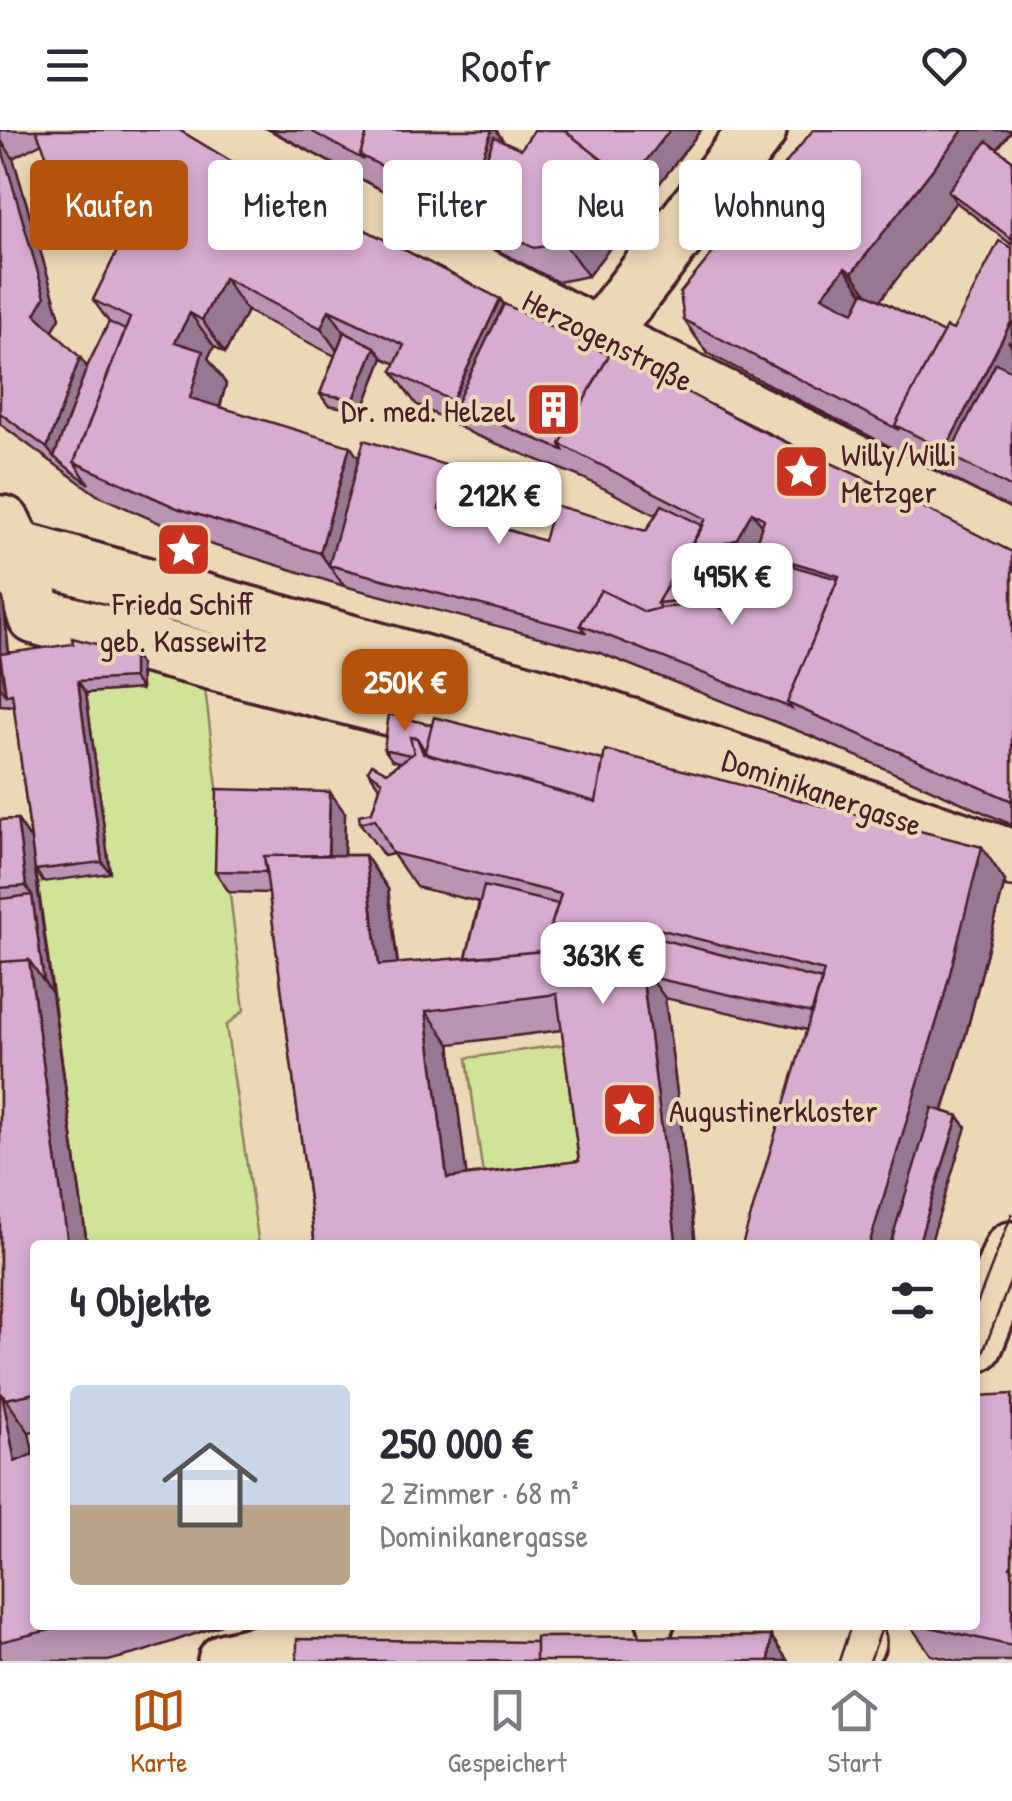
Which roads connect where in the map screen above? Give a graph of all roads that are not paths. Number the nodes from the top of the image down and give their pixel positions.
1 (208, 130) edge
2 (758, 130) edge
3 (599, 336) junction
4 (5, 538) edge
5 (1012, 541) edge
6 (383, 693) junction
7 (1012, 858) edge
8 (1012, 1250) edge
9 (980, 1331) edge
10 (858, 1643) edge
11 (226, 1661) edge

1 - 3 street, Herzogenstraße
2 - 3 street
3 - 5 street, Herzogenstraße
4 - 6 street, Dominikanergasse
4 - 6 street, Dominikanergasse
6 - 7 street, Dominikanergasse
8 - 9 street
10 - 11 street

